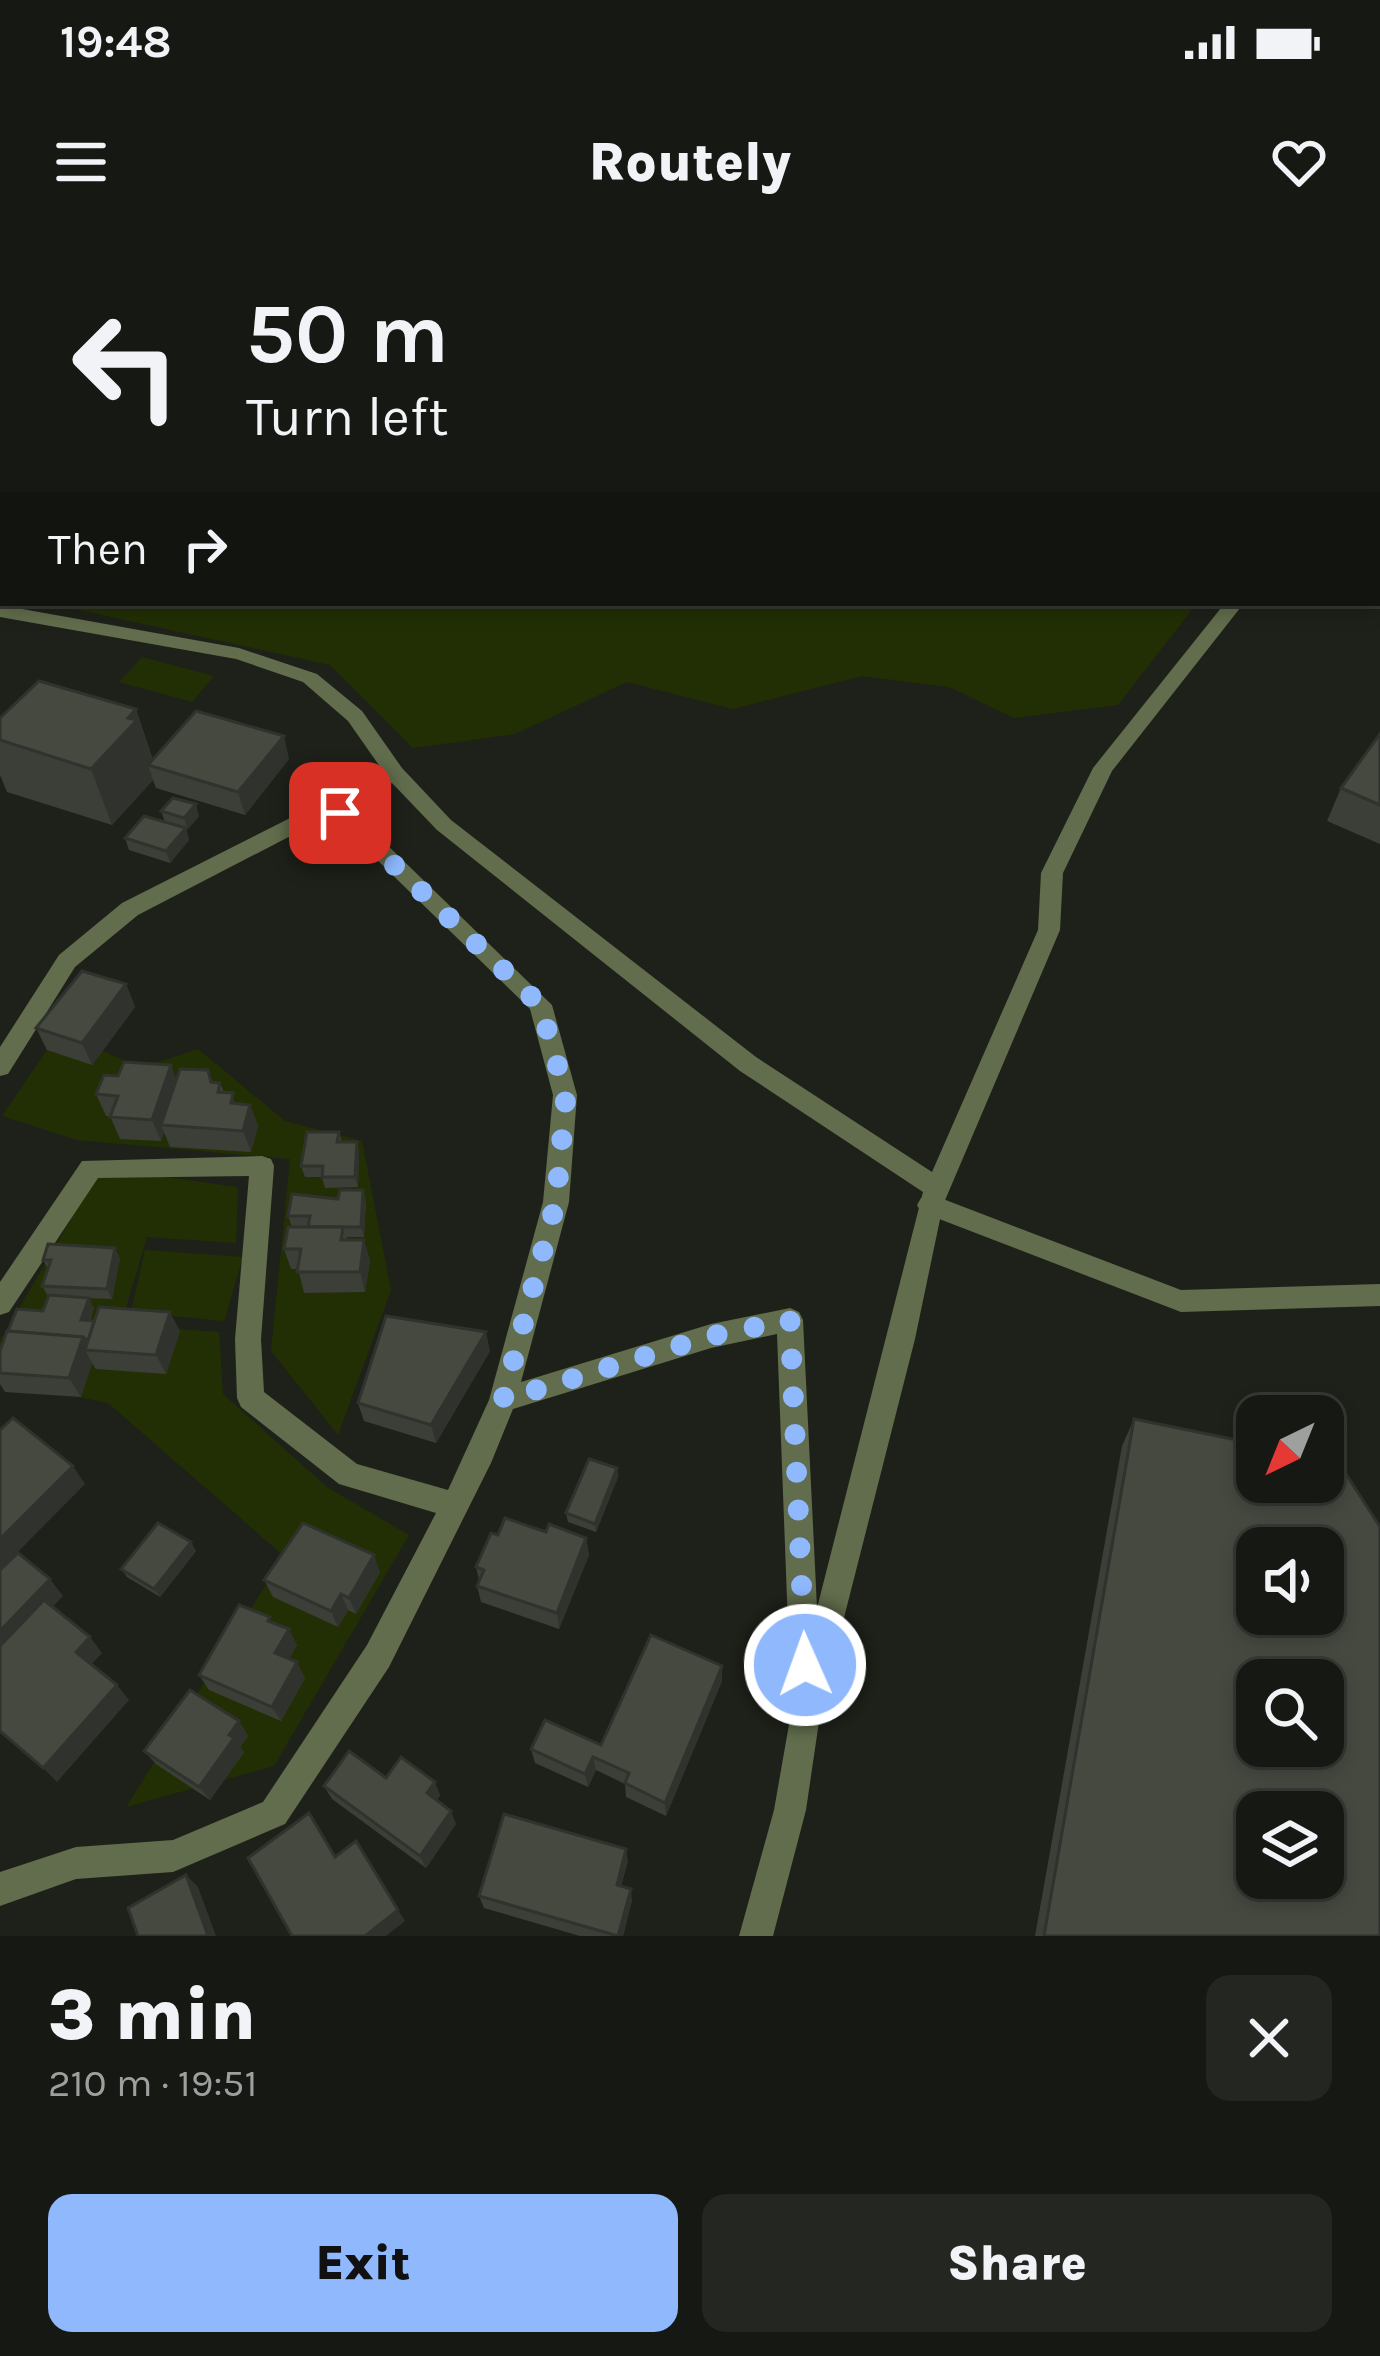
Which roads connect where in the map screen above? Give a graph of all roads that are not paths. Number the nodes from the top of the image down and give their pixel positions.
1 (1233, 606) edge
2 (0, 611) edge
3 (394, 773) junction
4 (332, 803) junction
5 (0, 1067) edge
6 (933, 1196) junction
7 (1380, 1295) edge
8 (0, 1304) edge
9 (503, 1400) junction
10 (455, 1504) junction
11 (806, 1708) junction
12 (0, 1889) edge
13 (756, 1936) edge

1 - 6 street
2 - 3 street
3 - 4 street
3 - 6 street
4 - 5 street
4 - 9 street
6 - 7 street
6 - 11 street
8 - 10 street
9 - 10 street
9 - 11 street
10 - 12 street
11 - 13 street

